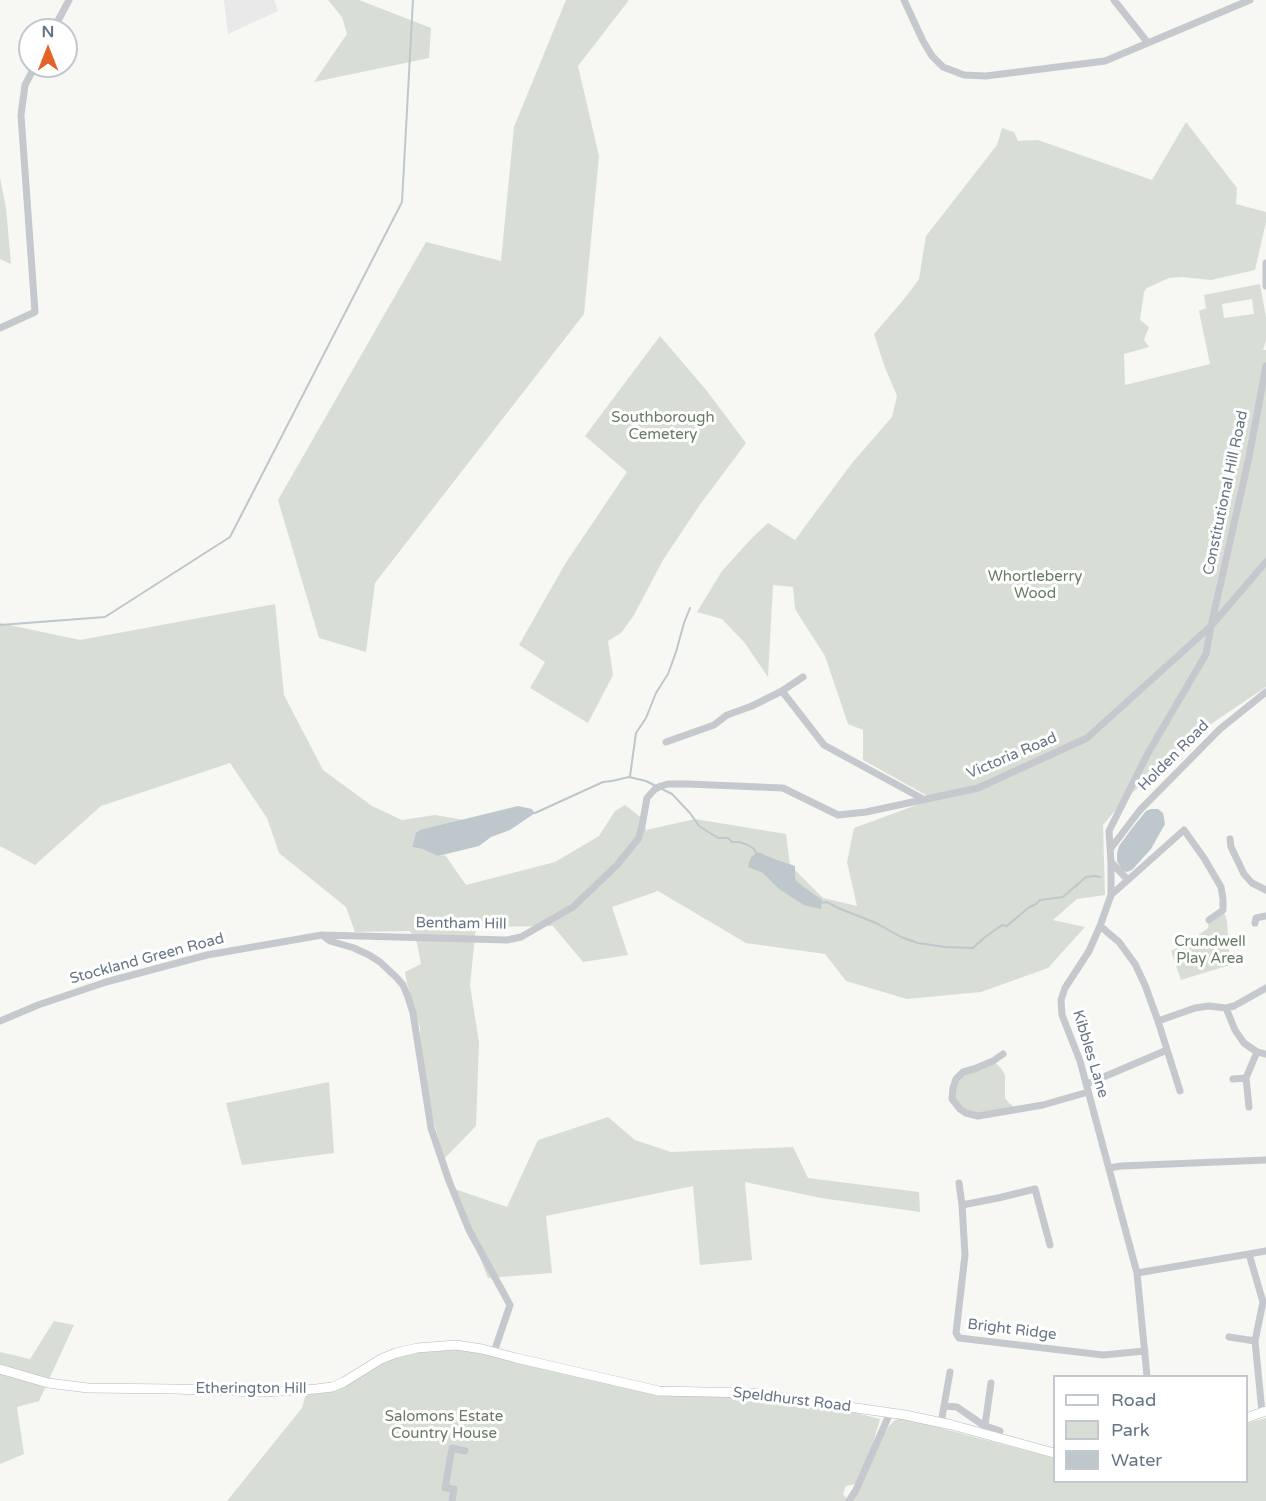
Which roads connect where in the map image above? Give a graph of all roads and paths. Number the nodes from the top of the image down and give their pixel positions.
1 (69, 0) edge
2 (904, 0) edge
3 (1114, 0) edge
4 (1250, 0) edge
5 (59, 18) edge
6 (1148, 43) junction
7 (29, 78) edge
8 (1266, 263) edge
9 (1266, 286) edge
10 (0, 328) edge
11 (1266, 366) edge
12 (1266, 562) edge
13 (1211, 626) junction
14 (803, 677) dead end
15 (782, 691) junction
16 (1266, 692) edge
17 (666, 742) dead end
18 (668, 784) joint
19 (923, 799) junction
20 (1230, 839) dead end
21 (1111, 849) junction
22 (1112, 862) junction
23 (1127, 879) junction
24 (1266, 890) edge
25 (1111, 895) junction
26 (1266, 916) edge
27 (1209, 920) dead end
28 (1255, 923) dead end
29 (1100, 926) junction
30 (322, 934) junction
31 (1266, 988) edge
32 (1226, 1008) junction
33 (0, 1021) edge
34 (1158, 1021) junction
35 (1167, 1050) junction
36 (1257, 1052) junction
37 (1004, 1054) dead end
38 (1266, 1054) edge
39 (1246, 1078) junction
40 (1233, 1079) dead end
41 (1087, 1088) junction
42 (1180, 1091) dead end
43 (1249, 1107) dead end
44 (1266, 1160) edge
45 (1108, 1168) junction
46 (959, 1183) dead end
47 (962, 1205) junction
48 (1050, 1245) dead end
49 (1266, 1251) edge
50 (1249, 1254) junction
51 (1137, 1273) junction
52 (1265, 1301) edge
53 (1229, 1336) dead end
54 (1255, 1341) junction
55 (1145, 1351) junction
56 (494, 1352) junction
57 (0, 1369) edge
58 (950, 1372) dead end
59 (1147, 1375) edge
60 (991, 1383) dead end
61 (944, 1406) junction
62 (1264, 1411) edge
63 (890, 1413) junction
64 (1248, 1417) edge
65 (941, 1423) junction
66 (985, 1425) junction
67 (1000, 1431) dead end
68 (465, 1450) dead end
69 (1053, 1453) edge
70 (452, 1501) edge
71 (849, 1501) edge

1 - 5 street
2 - 6 street
3 - 6 street
4 - 6 street
7 - 10 street
8 - 9 street
11 - 13 street, Constitutional Hill Road
12 - 13 street, Victoria Road
13 - 19 street, Victoria Road
13 - 21 street, Kibbles Lane
14 - 15 street
15 - 17 street
15 - 19 street
16 - 21 street, Holden Road
18 - 19 street, Victoria Road
18 - 30 street, Bentham Hill
20 - 24 street
21 - 22 street, Kibbles Lane
22 - 23 street
22 - 25 street, Kibbles Lane
23 - 25 street
23 - 27 street
25 - 29 street, Kibbles Lane
26 - 28 street
29 - 34 street
29 - 41 street, Kibbles Lane
30 - 33 street, Stockland Green Road
30 - 56 street
31 - 32 street
32 - 34 street
32 - 36 street
34 - 35 street
35 - 41 street
35 - 42 street
36 - 38 street
36 - 39 street
37 - 41 street
39 - 40 street
39 - 43 street
41 - 45 street, Kibbles Lane
44 - 45 street
45 - 51 street, Kibbles Lane
46 - 47 street
47 - 48 street
47 - 55 street, Bright Ridge
49 - 50 street
50 - 51 street
50 - 52 street
51 - 55 street, Kibbles Lane
52 - 54 street
53 - 54 street
54 - 62 street
55 - 59 street, Kibbles Lane
56 - 57 street, Etherington Hill
56 - 63 street, Speldhurst Road
58 - 61 street
60 - 66 street
61 - 65 street
61 - 66 street
62 - 64 street
63 - 65 street, Speldhurst Road
63 - 71 street
65 - 69 street, Speldhurst Road
66 - 67 street
68 - 70 street

